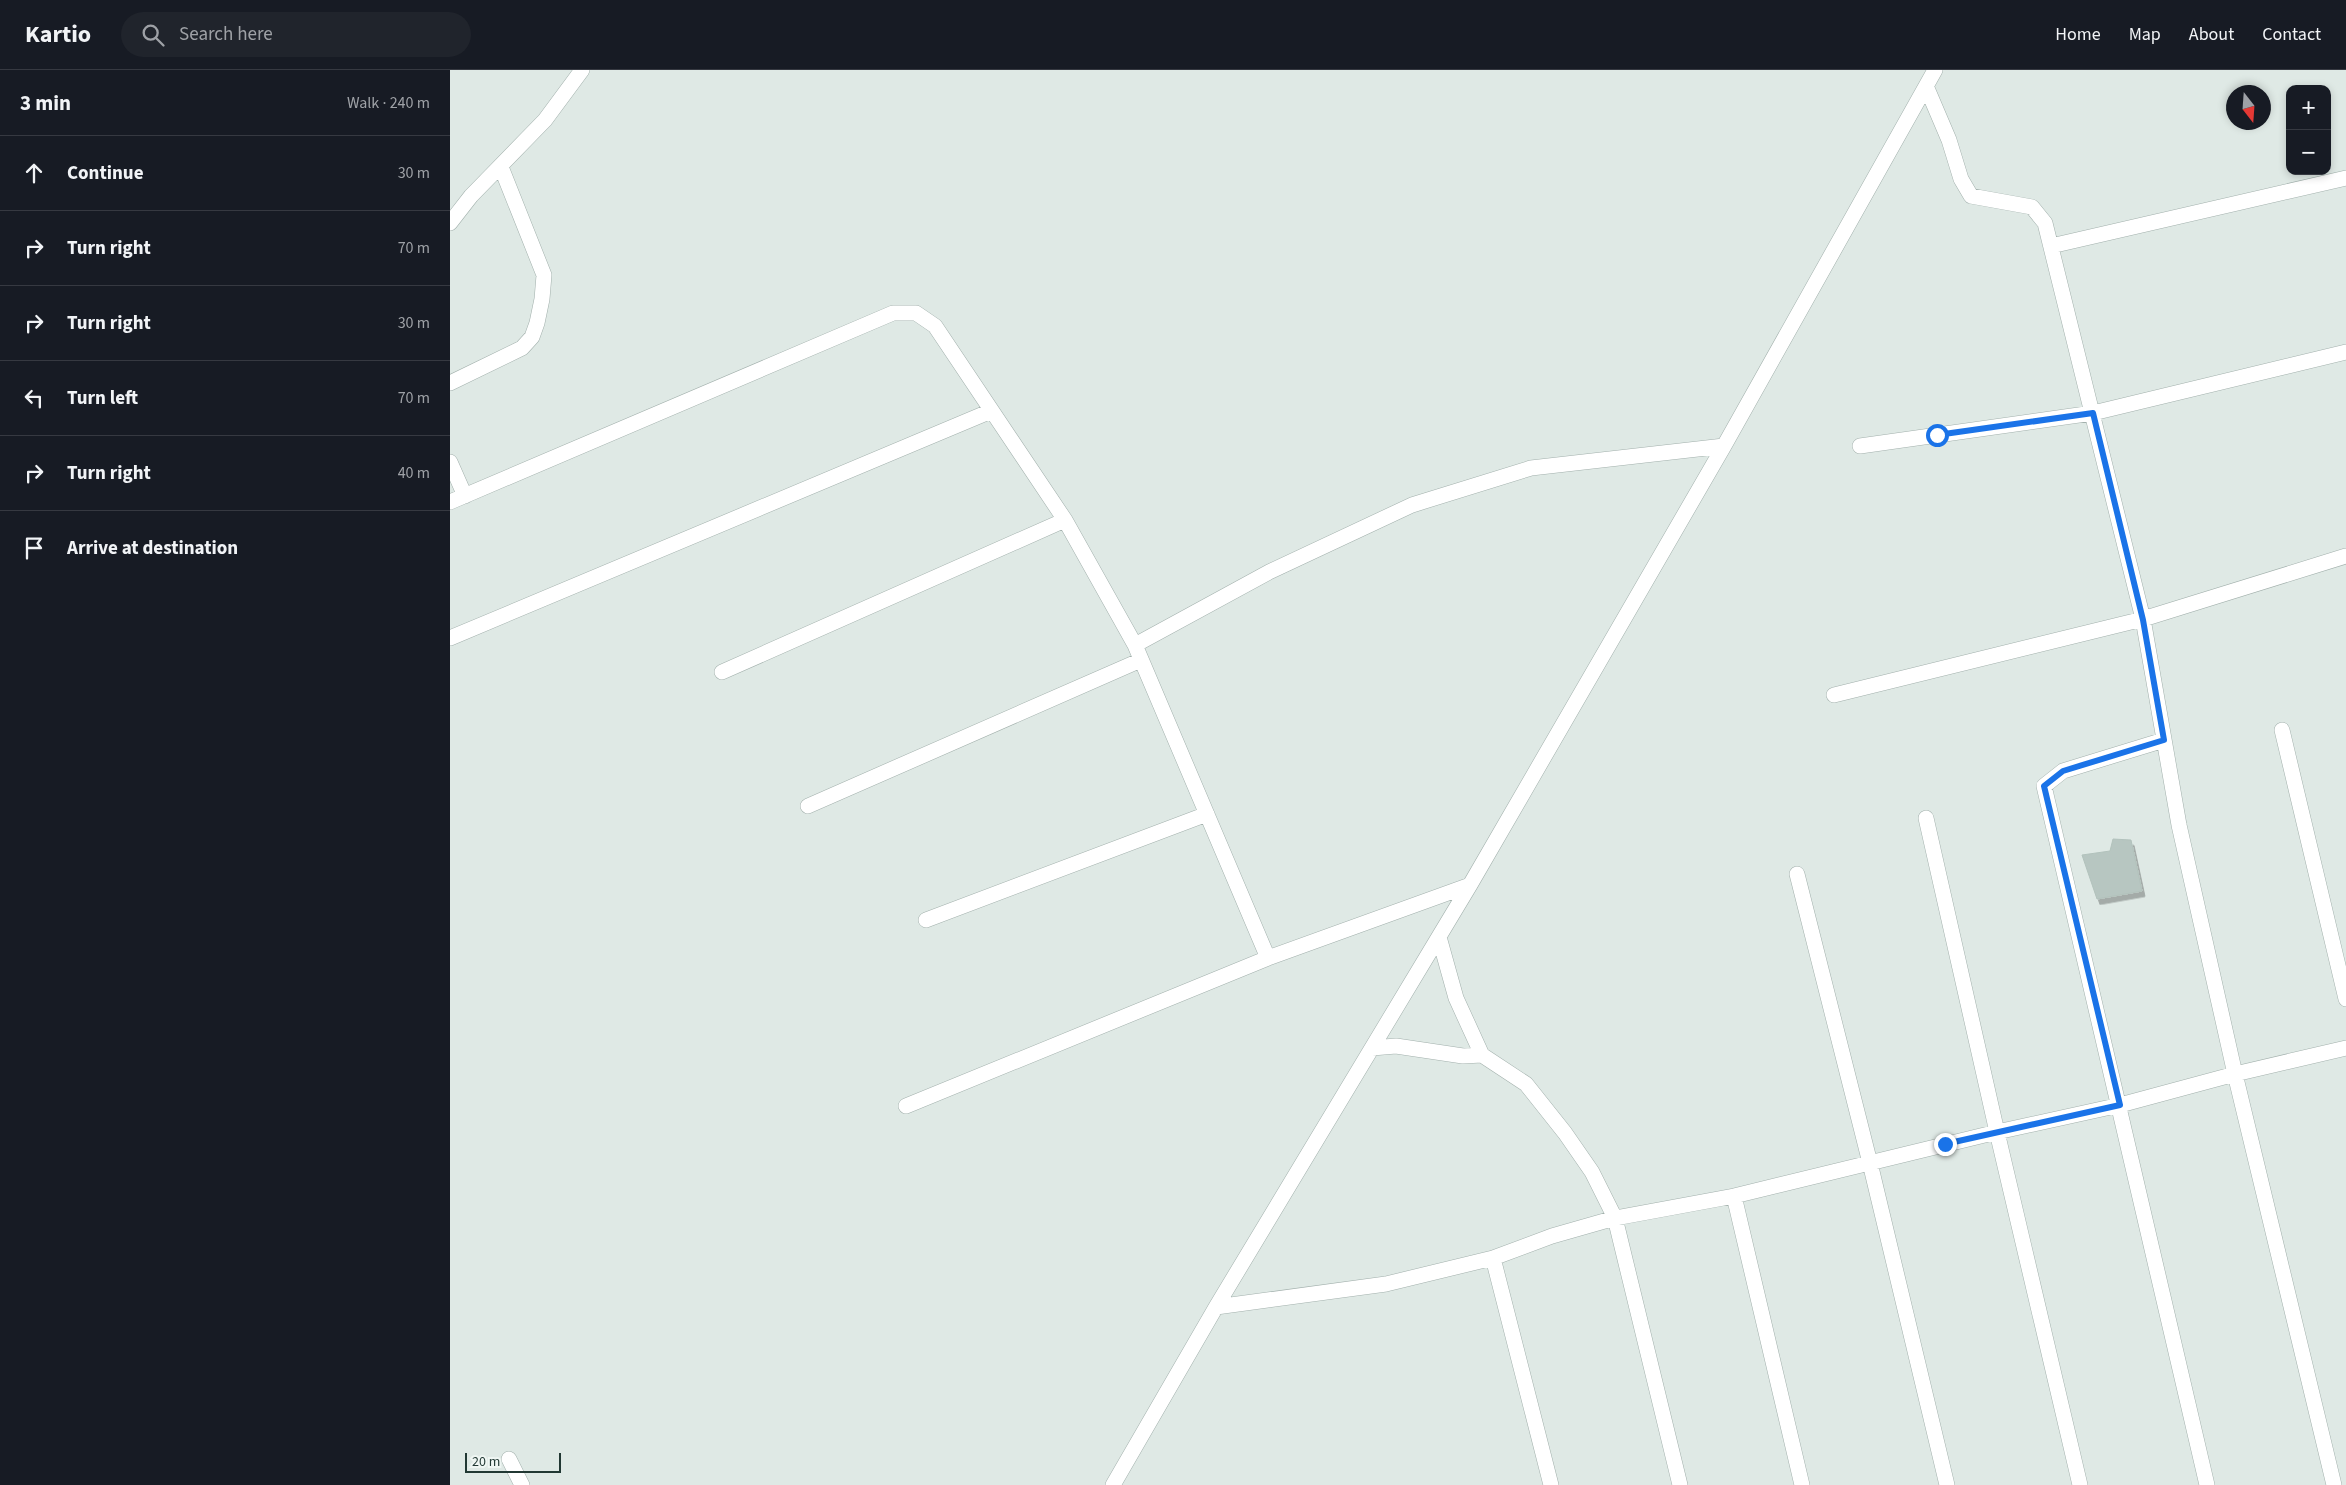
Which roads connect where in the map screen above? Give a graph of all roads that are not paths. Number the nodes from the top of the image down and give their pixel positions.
1 (582, 70) edge
2 (1935, 70) edge
3 (1926, 86) junction
4 (501, 167) junction
5 (2346, 178) edge
6 (450, 224) edge
7 (2050, 246) junction
8 (2346, 352) edge
9 (450, 383) edge
10 (991, 411) junction
11 (2093, 413) junction
12 (1724, 446) junction
13 (1860, 446) dead end
14 (450, 462) edge
15 (465, 496) junction
16 (450, 502) edge
17 (1065, 520) junction
18 (2346, 556) edge
19 (2143, 620) junction
20 (450, 638) edge
21 (1135, 645) junction
22 (1141, 660) junction
23 (722, 672) dead end
24 (1834, 695) dead end
25 (2282, 730) dead end
26 (2164, 740) junction
27 (808, 806) dead end
28 (1207, 814) junction
29 (1926, 818) dead end
30 (1797, 874) dead end
31 (1470, 885) junction
32 (926, 920) dead end
33 (1439, 937) junction
34 (1268, 958) junction
35 (2346, 999) edge
36 (1372, 1048) junction
37 (2346, 1048) edge
38 (1482, 1055) junction
39 (2236, 1074) junction
40 (2120, 1105) junction
41 (906, 1106) dead end
42 (1997, 1132) junction
43 (1870, 1163) junction
44 (1734, 1196) junction
45 (1615, 1218) junction
46 (1493, 1258) junction
47 (1216, 1307) junction
48 (509, 1459) dead end
49 (522, 1485) edge
50 (1113, 1485) edge
51 (1551, 1485) edge
52 (1680, 1485) edge
53 (1802, 1485) edge
54 (1947, 1485) edge
55 (2080, 1485) edge
56 (2208, 1485) edge
57 (2334, 1485) edge

1 - 4 street
2 - 3 street
3 - 7 street
3 - 12 street
4 - 6 street
4 - 9 street
5 - 7 street
7 - 11 street
8 - 11 street
10 - 15 street
10 - 17 street
10 - 20 street
11 - 13 street
11 - 19 street
12 - 21 street
12 - 31 street
14 - 15 street
15 - 16 street
17 - 21 street
17 - 23 street
18 - 19 street
19 - 24 street
19 - 26 street
21 - 22 street
22 - 27 street
22 - 28 street
25 - 35 street
26 - 39 street
26 - 40 street
28 - 32 street
28 - 34 street
29 - 42 street
30 - 43 street
31 - 33 street
31 - 34 street
33 - 36 street
33 - 38 street
34 - 41 street
36 - 38 street
36 - 47 street
37 - 39 street
38 - 45 street
39 - 40 street
39 - 57 street
40 - 42 street
40 - 56 street
42 - 43 street
42 - 55 street
43 - 44 street
43 - 54 street
44 - 45 street
44 - 53 street
45 - 46 street
45 - 52 street
46 - 47 street
46 - 51 street
47 - 50 street
48 - 49 street

